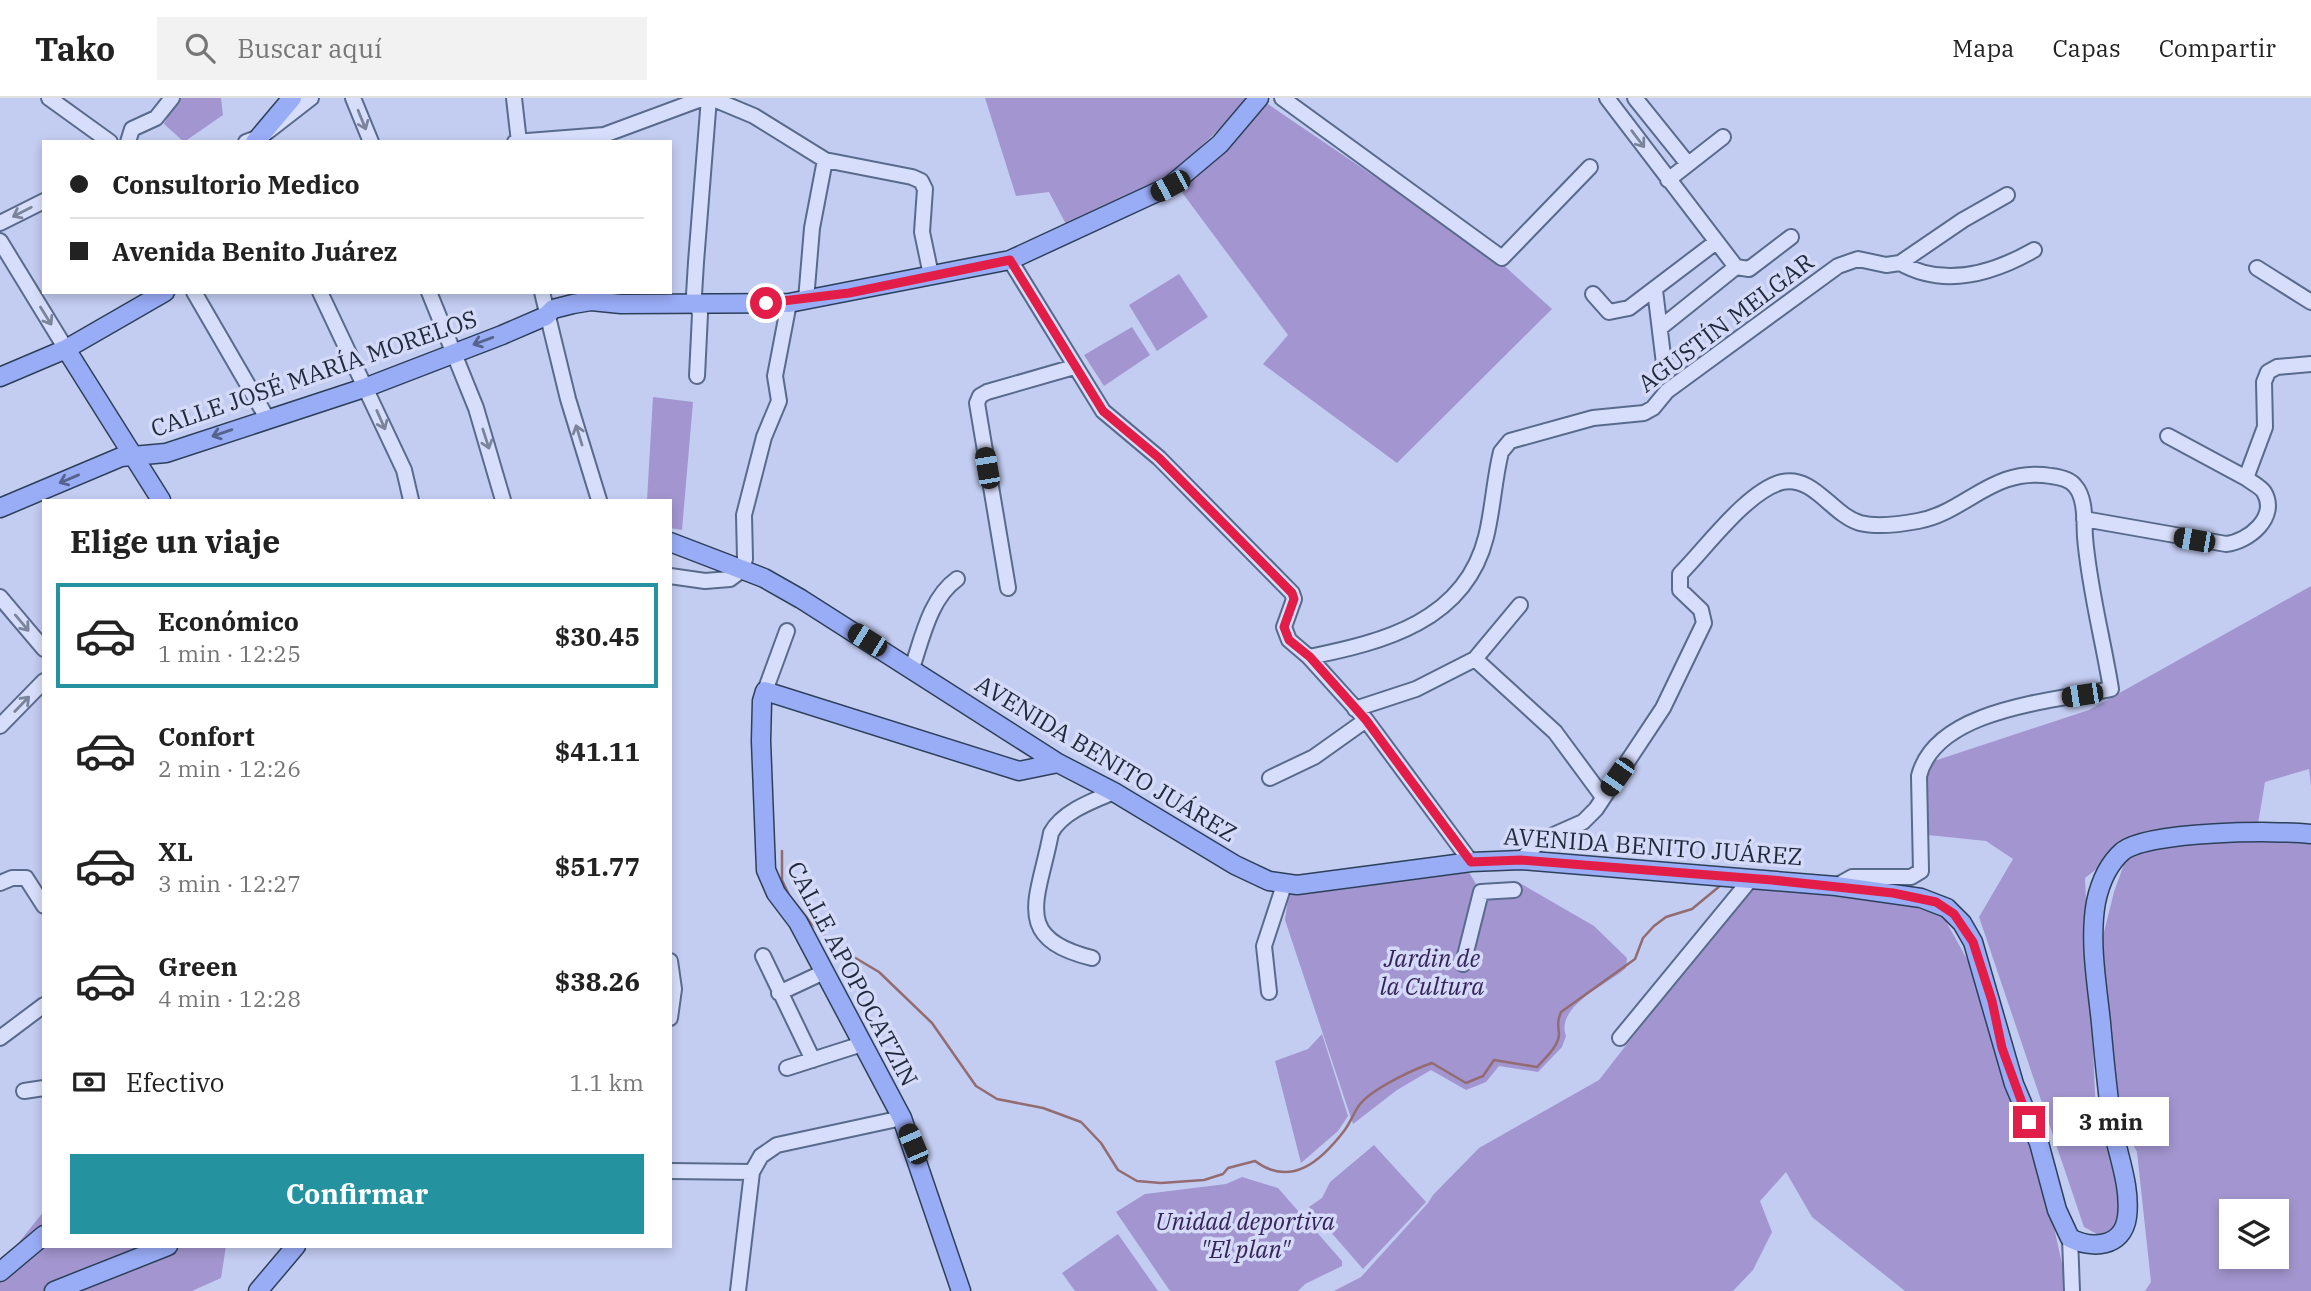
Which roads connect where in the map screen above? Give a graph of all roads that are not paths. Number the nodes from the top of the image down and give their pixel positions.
1 (49, 98) edge
2 (172, 98) edge
3 (292, 98) edge
4 (311, 98) edge
5 (353, 98) edge
6 (514, 98) edge
7 (708, 98) edge
8 (1259, 98) edge
9 (1282, 98) edge
10 (1607, 98) edge
11 (1635, 98) edge
12 (1723, 137) dead end
13 (604, 138) edge
14 (107, 140) edge
15 (129, 140) edge
16 (253, 140) edge
17 (253, 140) edge
18 (370, 140) edge
19 (518, 140) edge
20 (561, 140) edge
21 (825, 160) junction
22 (1688, 164) junction
23 (1590, 167) dead end
24 (1668, 180) junction
25 (2007, 195) dead end
26 (42, 202) edge
27 (0, 223) edge
28 (1791, 237) dead end
29 (0, 241) edge
30 (1716, 242) junction
31 (2034, 250) dead end
32 (1010, 260) junction
33 (1900, 263) junction
34 (1736, 267) junction
35 (2257, 268) dead end
36 (931, 275) junction
37 (1655, 290) junction
38 (162, 294) edge
39 (195, 294) edge
40 (321, 294) edge
41 (430, 294) edge
42 (542, 294) edge
43 (1593, 294) dead end
44 (615, 297) edge
45 (798, 301) junction
46 (2311, 302) edge
47 (697, 305) junction
48 (546, 316) junction
49 (1660, 328) junction
50 (66, 349) junction
51 (452, 353) junction
52 (2311, 364) edge
53 (1074, 367) junction
54 (1665, 372) dead end
55 (697, 376) dead end
56 (0, 377) edge
57 (366, 387) junction
58 (267, 418) junction
59 (2168, 436) dead end
60 (133, 457) junction
61 (2246, 478) junction
62 (160, 499) edge
63 (411, 499) edge
64 (503, 499) edge
65 (599, 499) edge
66 (0, 508) edge
67 (2084, 519) junction
68 (672, 543) edge
69 (742, 570) junction
70 (672, 576) edge
71 (957, 579) dead end
72 (1008, 588) dead end
73 (0, 597) edge
74 (1520, 605) dead end
75 (787, 631) dead end
76 (42, 647) edge
77 (1310, 657) junction
78 (1475, 659) junction
79 (912, 668) junction
80 (42, 683) edge
81 (765, 691) junction
82 (1355, 709) junction
83 (1366, 720) junction
84 (0, 726) edge
85 (1058, 763) junction
86 (1270, 778) dead end
87 (1114, 792) junction
88 (1603, 797) junction
89 (2311, 834) edge
90 (1521, 860) junction
91 (1471, 862) junction
92 (0, 883) edge
93 (1747, 883) junction
94 (1284, 884) junction
95 (1836, 886) junction
96 (1514, 890) dead end
97 (42, 902) edge
98 (763, 956) dead end
99 (1092, 958) dead end
100 (1463, 964) dead end
101 (824, 972) junction
102 (672, 975) edge
103 (1269, 992) dead end
104 (779, 993) junction
105 (672, 1004) edge
106 (42, 1007) edge
107 (0, 1038) edge
108 (1620, 1038) dead end
109 (862, 1044) junction
110 (813, 1060) junction
111 (787, 1068) dead end
112 (42, 1088) edge
113 (24, 1091) dead end
114 (902, 1118) junction
115 (672, 1171) edge
116 (752, 1172) junction
117 (42, 1238) edge
118 (2070, 1238) junction
119 (164, 1248) edge
120 (294, 1248) edge
121 (0, 1272) edge
122 (54, 1291) edge
123 (258, 1291) edge
124 (738, 1291) edge
125 (961, 1291) edge
126 (2072, 1291) edge

1 - 14 street
2 - 15 street
3 - 16 main road
4 - 17 street
5 -> 18 street
6 - 19 street
7 - 13 street
7 - 21 street
7 - 47 street
8 - 32 main road, CALLE JOSÉ MARÍA MORELOS
9 - 23 street
10 -> 24 street
11 - 22 street
12 - 22 street
13 - 20 street
21 - 36 street
21 - 45 street
22 - 24 street
24 - 30 street
25 - 33 street
26 -> 27 street
28 - 34 street
29 -> 50 street
30 - 34 street
30 - 37 street
31 - 33 street
32 - 36 main road, CALLE JOSÉ MARÍA MORELOS
32 - 53 street
33 - 77 street, AGUSTÍN MELGAR
34 - 49 street
35 - 46 street
36 - 45 main road, CALLE JOSÉ MARÍA MORELOS
37 - 43 street
37 - 49 street
38 - 50 main road
39 - 58 street
40 - 57 street
41 - 51 street
42 - 48 street
44 - 47 main road, CALLE JOSÉ MARÍA MORELOS
44 - 48 main road, CALLE JOSÉ MARÍA MORELOS
45 - 47 main road, CALLE JOSÉ MARÍA MORELOS
45 - 69 street
47 - 55 street
48 -> 51 main road, CALLE JOSÉ MARÍA MORELOS
65 -> 48 street
49 - 54 street
50 - 56 main road
50 - 60 main road
51 - 57 main road, CALLE JOSÉ MARÍA MORELOS
51 -> 64 street
52 - 61 street
53 - 72 street
53 - 77 street
57 - 58 main road, CALLE JOSÉ MARÍA MORELOS
57 -> 63 street
58 -> 60 main road, CALLE JOSÉ MARÍA MORELOS
59 - 61 street
60 - 62 main road
60 -> 66 main road, CALLE JOSÉ MARÍA MORELOS
61 - 67 street
67 - 88 street
67 - 95 street
68 - 69 main road, AVENIDA BENITO JUÁREZ
69 - 70 street
69 - 79 main road, AVENIDA BENITO JUÁREZ
71 - 79 street
73 -> 76 street
74 - 78 street
75 - 81 street, CALLE APOPOCATZIN
77 - 82 street
78 - 82 street
78 - 88 street
79 - 85 main road, AVENIDA BENITO JUÁREZ
84 -> 80 street
81 - 85 main road
81 - 101 main road, CALLE APOPOCATZIN
82 - 83 street
83 - 86 street
83 - 91 street
85 - 87 main road, AVENIDA BENITO JUÁREZ
87 - 94 main road, AVENIDA BENITO JUÁREZ
87 - 99 street
88 - 90 street
89 - 118 main road
90 - 91 main road, AVENIDA BENITO JUÁREZ
90 - 93 main road, AVENIDA BENITO JUÁREZ
91 - 94 main road, AVENIDA BENITO JUÁREZ
92 - 97 street
93 - 95 main road, AVENIDA BENITO JUÁREZ
93 - 108 street
94 - 103 street
95 - 118 main road, AVENIDA BENITO JUÁREZ
96 - 100 street
98 - 104 street
101 - 104 street
101 - 109 main road, CALLE APOPOCATZIN
102 - 105 street
104 - 110 street
106 - 107 street
109 - 110 street
109 - 114 main road, CALLE APOPOCATZIN
110 - 111 street
112 - 113 street
114 - 116 street
114 - 125 main road, CALLE APOPOCATZIN
115 - 116 street
116 - 124 street
117 - 121 main road
118 - 126 street
119 - 122 main road
120 - 123 main road

